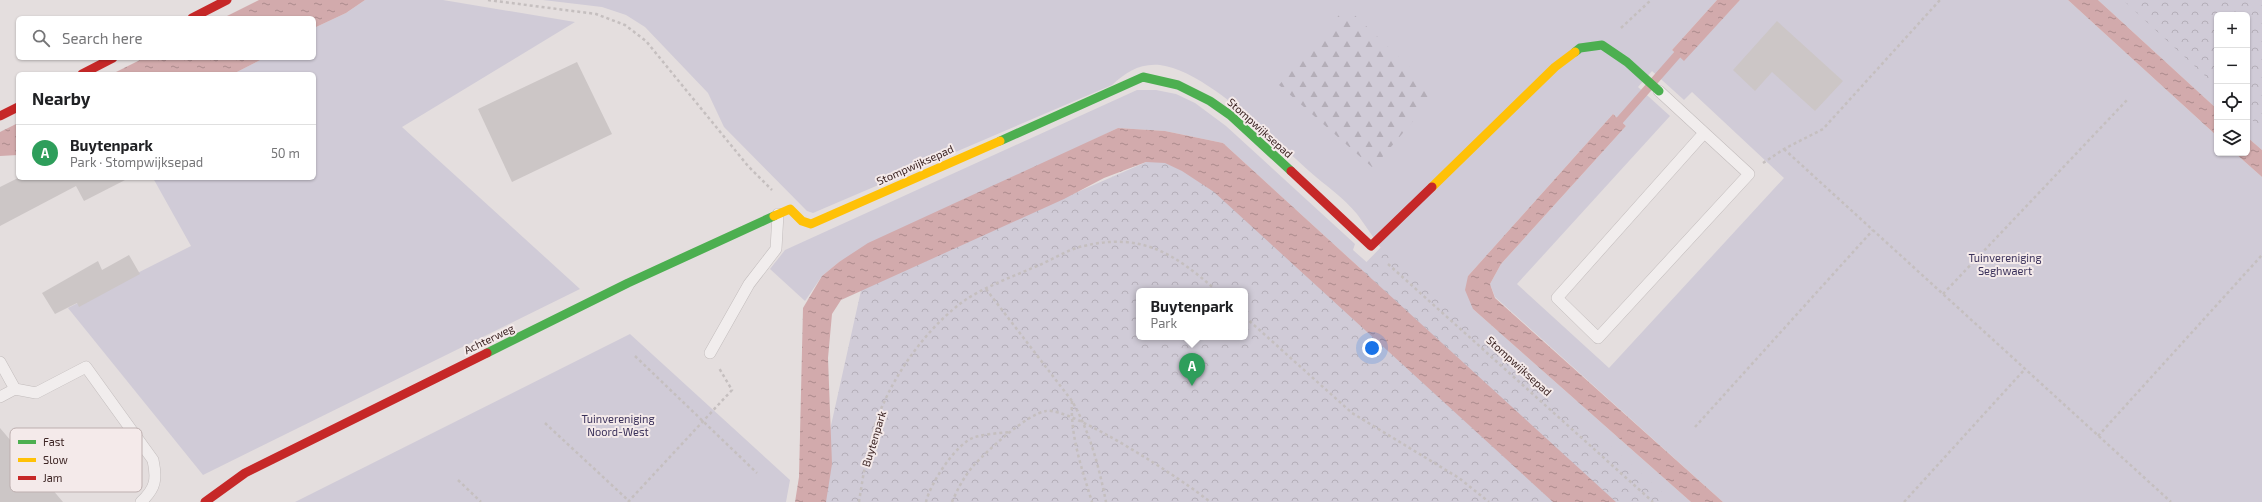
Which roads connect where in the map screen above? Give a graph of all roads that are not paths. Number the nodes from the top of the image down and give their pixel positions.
1 (227, 0) edge
2 (196, 16) edge
3 (109, 60) edge
4 (86, 72) edge
5 (1659, 91) joint
6 (16, 108) edge
7 (0, 116) edge
8 (1704, 133) junction
9 (790, 209) joint
10 (778, 214) junction
11 (710, 353) road end
12 (0, 362) edge
13 (15, 389) junction
14 (0, 397) edge
15 (129, 428) edge
16 (142, 446) edge
17 (141, 502) edge
18 (205, 502) edge

1 - 2 street
3 - 4 street
5 - 8 lane
5 - 9 street, Stompwijksepad
6 - 7 street
8 - 8 lane
9 - 10 street, Achterweg
10 - 11 lane
10 - 18 street, Achterweg
12 - 13 lane
13 - 14 lane
13 - 15 lane
16 - 17 lane

